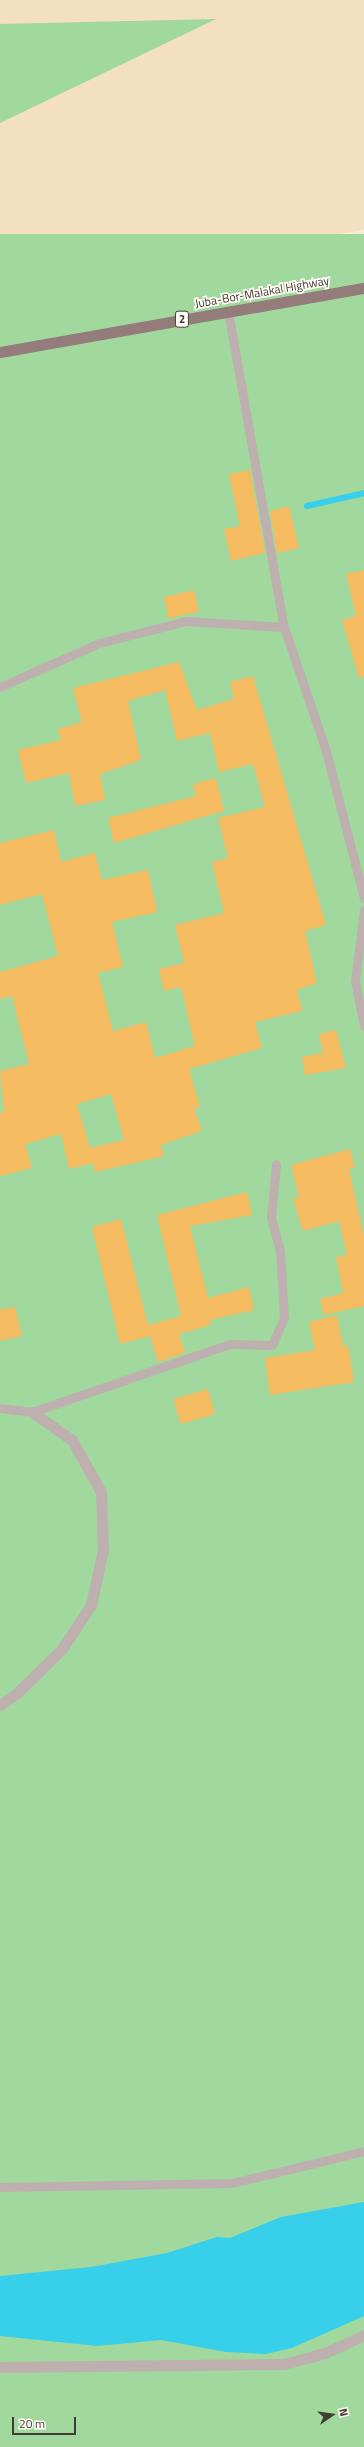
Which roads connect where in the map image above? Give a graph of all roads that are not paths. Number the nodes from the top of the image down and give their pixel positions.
1 (364, 288) edge
2 (228, 311) junction
3 (0, 352) edge
4 (284, 627) junction
5 (0, 687) edge
6 (364, 898) edge
7 (364, 910) edge
8 (364, 1026) edge
9 (276, 1164) dead end
10 (0, 1408) edge
11 (32, 1412) junction
12 (0, 1705) edge
13 (364, 2151) edge
14 (0, 2187) edge
15 (364, 2335) edge
16 (0, 2367) edge

1 - 2 main road, Juba-Bor-Malakal Highway / 2
2 - 3 main road, Juba-Bor-Malakal Highway / 2
2 - 4 lane
4 - 5 lane
4 - 6 lane
7 - 8 lane
9 - 11 lane
10 - 11 lane
11 - 12 street
13 - 14 lane
15 - 16 street

